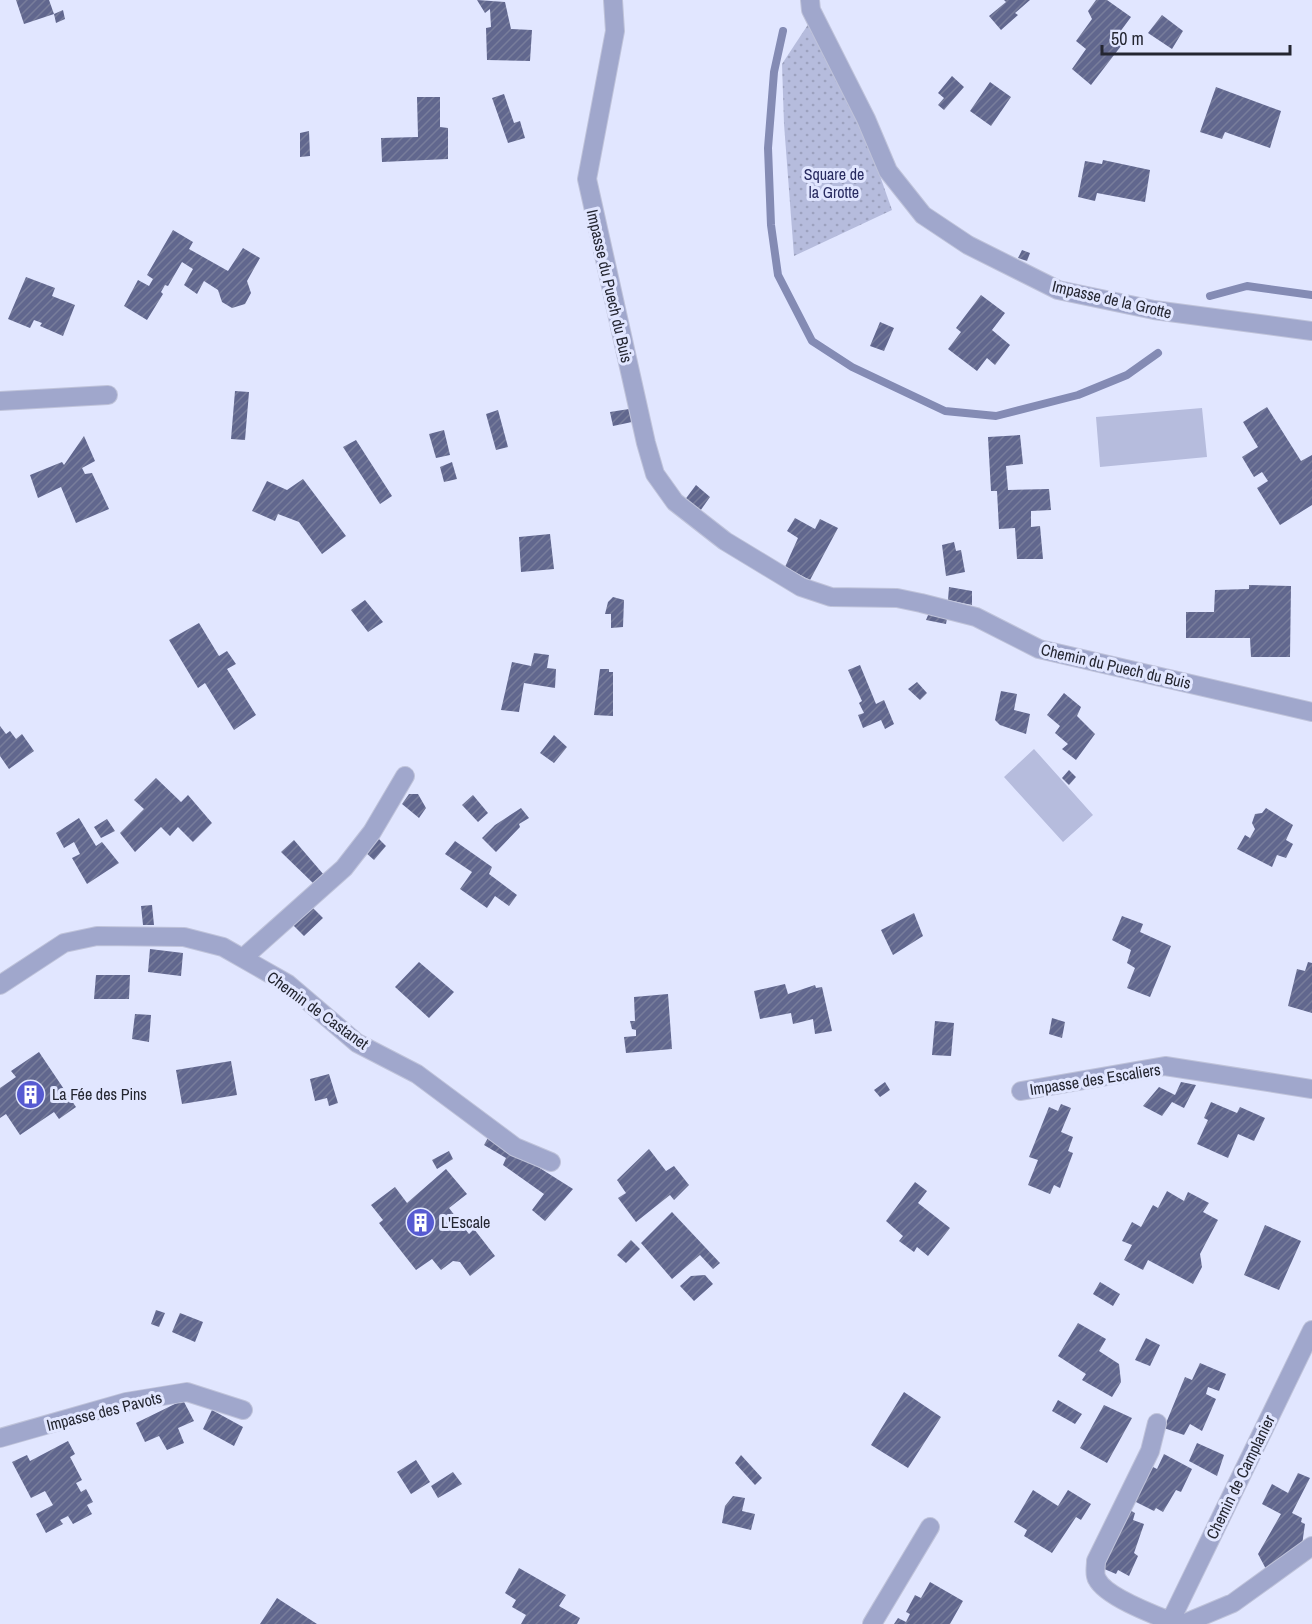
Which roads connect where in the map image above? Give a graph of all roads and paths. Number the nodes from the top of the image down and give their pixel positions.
1 (613, 0) edge
2 (810, 0) edge
3 (1312, 331) edge
4 (108, 394) dead end
5 (0, 401) edge
6 (725, 542) joint
7 (1312, 711) edge
8 (405, 776) dead end
9 (243, 958) junction
10 (0, 985) edge
11 (1312, 1089) edge
12 (1021, 1091) dead end
13 (551, 1162) dead end
14 (1312, 1330) edge
15 (243, 1410) dead end
16 (1157, 1423) dead end
17 (0, 1438) edge
18 (930, 1527) dead end
19 (1312, 1546) edge
20 (1174, 1623) edge
21 (872, 1624) edge

1 - 6 street, Impasse du Puech du Buis
2 - 3 street, Impasse de la Grotte
4 - 5 street
6 - 7 street, Chemin du Puech du Buis
8 - 9 street
9 - 10 street, Chemin de Castanet
9 - 13 street, Chemin de Castanet
11 - 12 street, Impasse des Escaliers
14 - 20 street, Chemin de Camplanier
15 - 17 street, Impasse des Pavots
16 - 20 street
18 - 21 street
19 - 20 street

